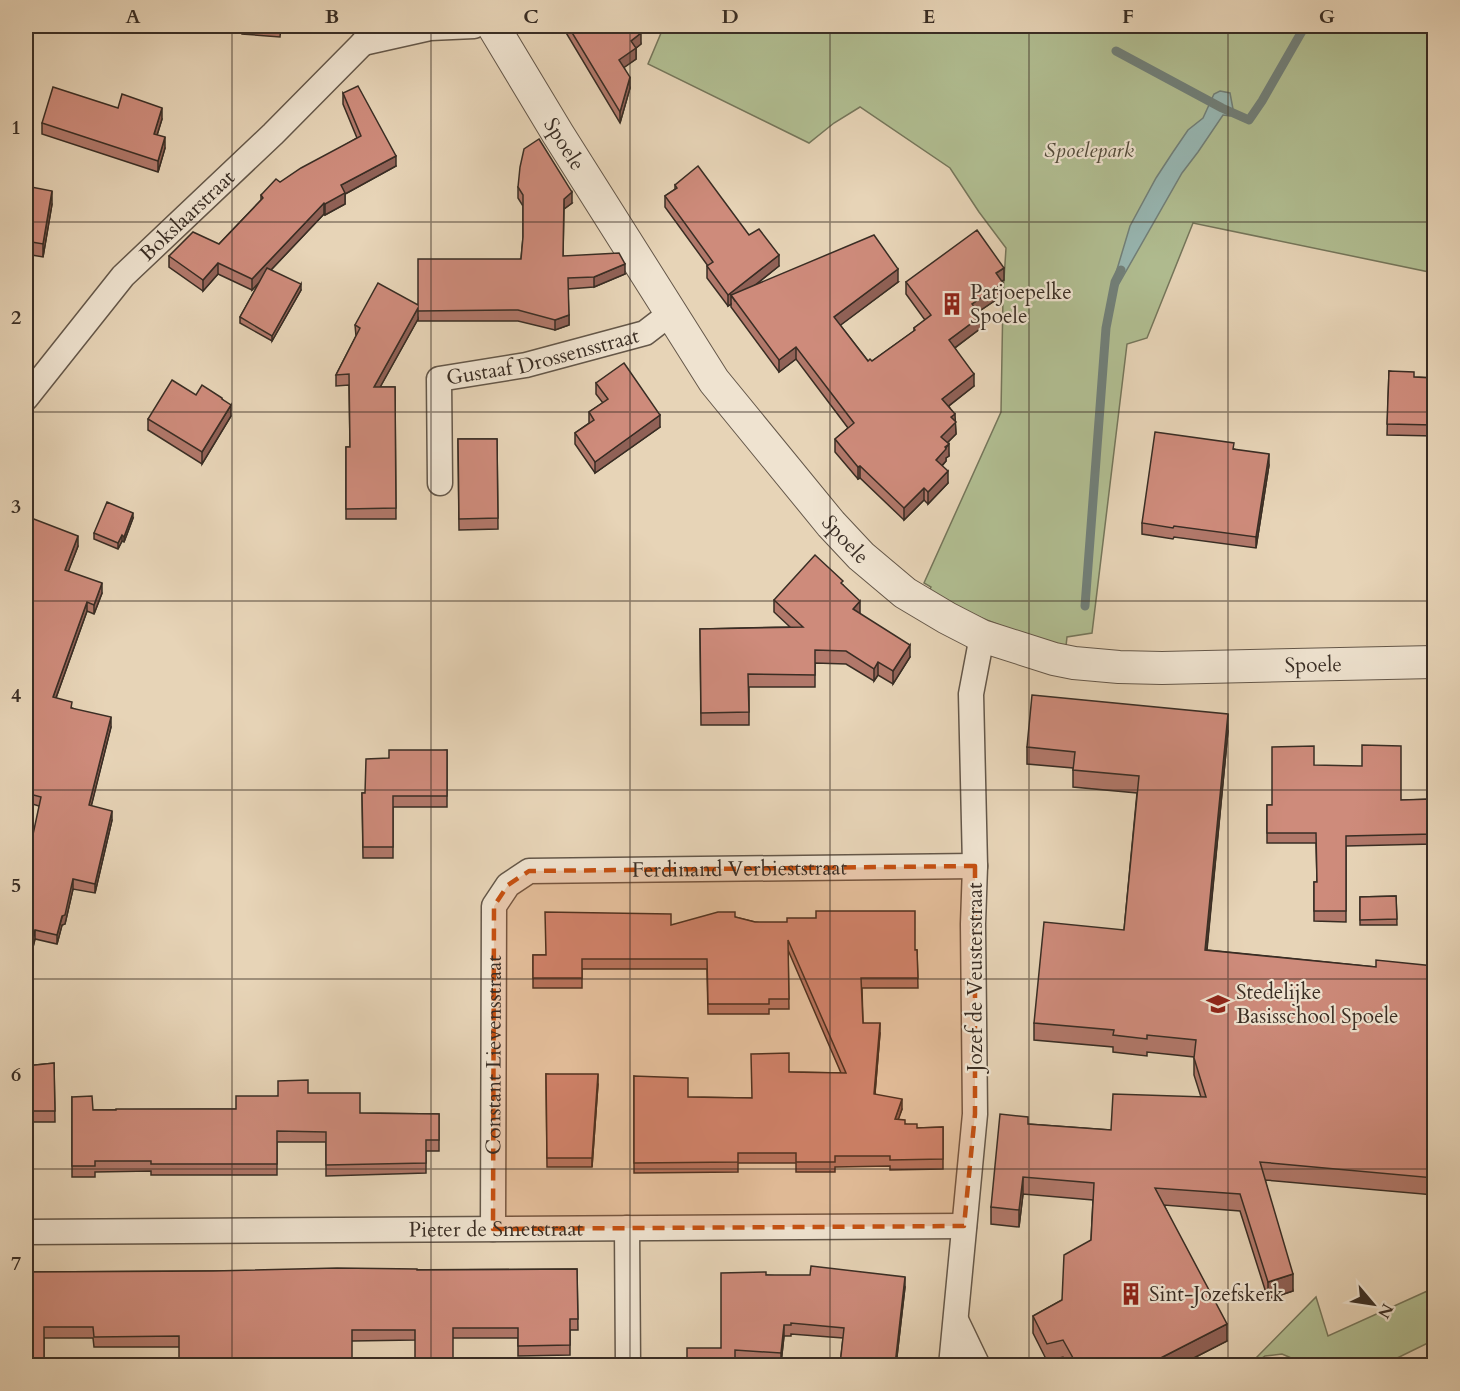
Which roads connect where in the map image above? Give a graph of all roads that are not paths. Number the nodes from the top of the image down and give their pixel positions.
1 (474, 26) edge
2 (493, 26) edge
3 (370, 34) edge
4 (671, 313) junction
5 (26, 398) edge
6 (440, 483) dead end
7 (982, 636) junction
8 (1434, 662) edge
9 (975, 866) junction
10 (508, 885) joint
11 (964, 1226) junction
12 (627, 1228) junction
13 (493, 1229) junction
14 (26, 1232) edge
15 (956, 1320) junction
16 (628, 1365) edge
17 (951, 1365) edge
18 (978, 1365) edge

1 - 3 street, Bokslaarstraat
2 - 4 street, Spoele
3 - 5 street, Bokslaarstraat
4 - 6 street, Gustaaf Drossensstraat
4 - 7 street, Spoele
7 - 8 street, Spoele
7 - 9 street, Jozef de Veusterstraat
9 - 10 street, Ferdinand Verbieststraat
9 - 11 street, Jozef de Veusterstraat
10 - 13 street, Constant Lievensstraat
11 - 12 street, Pieter de Smetstraat
11 - 15 street, Jozef de Veusterstraat
12 - 13 street, Pieter de Smetstraat
12 - 16 street
13 - 14 street, Pieter de Smetstraat
15 - 17 street, Jozef de Veusterstraat
15 - 18 street

